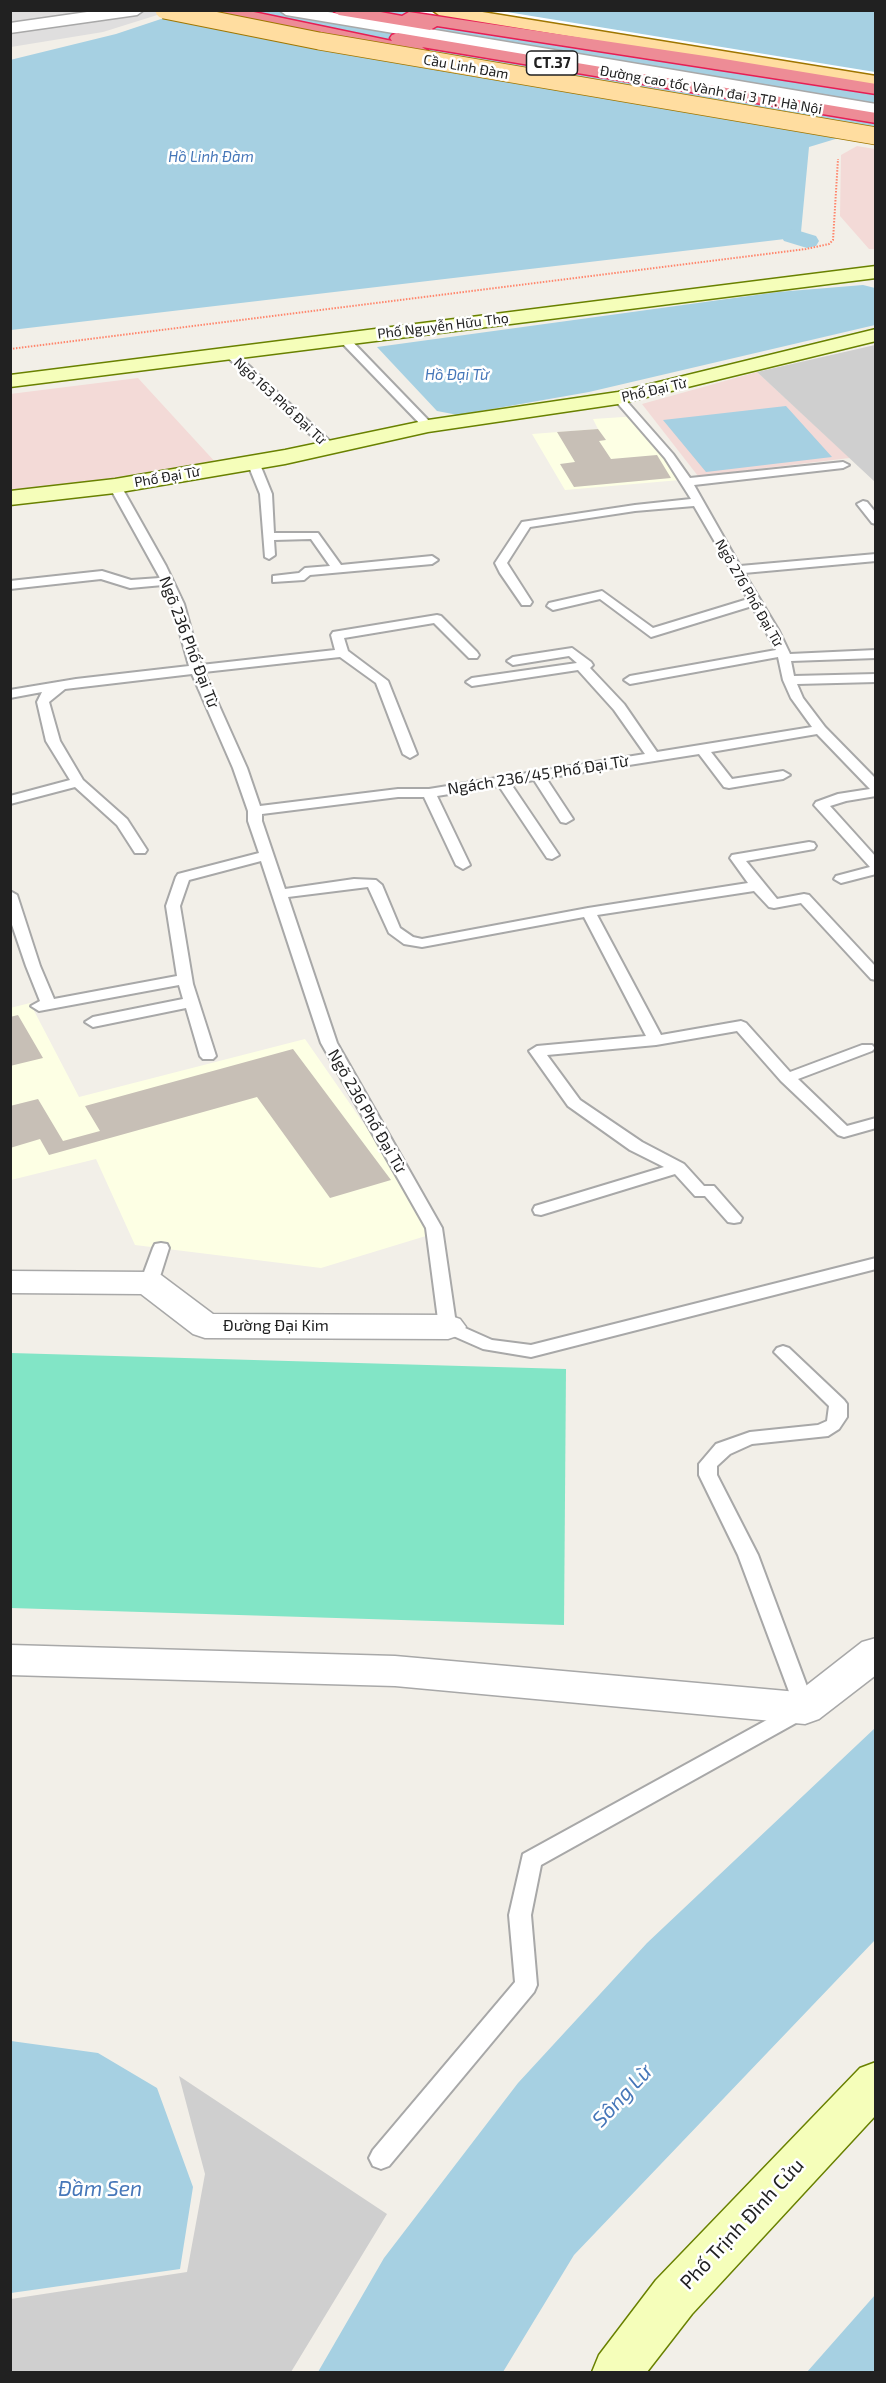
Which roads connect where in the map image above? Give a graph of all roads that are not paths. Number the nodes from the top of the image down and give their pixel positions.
1 (137, 10) edge
2 (164, 10) edge
3 (219, 10) edge
4 (227, 10) edge
5 (286, 10) edge
6 (339, 10) edge
7 (364, 10) edge
8 (439, 10) edge
9 (10, 28) edge
10 (876, 81) edge
11 (876, 89) edge
12 (876, 99) edge
13 (876, 109) edge
14 (876, 118) edge
15 (876, 129) edge
16 (876, 136) edge
17 (876, 258) edge
18 (876, 272) edge
19 (876, 335) edge
20 (344, 338) junction
21 (259, 341) junction
22 (229, 353) junction
23 (10, 365) edge
24 (10, 381) edge
25 (618, 398) junction
26 (428, 426) junction
27 (331, 448) junction
28 (253, 462) junction
29 (843, 465) dead end
30 (687, 482) junction
31 (115, 486) junction
32 (10, 498) edge
33 (698, 502) junction
34 (863, 504) dead end
35 (876, 521) edge
36 (269, 537) junction
37 (269, 555) dead end
38 (876, 557) edge
39 (432, 560) dead end
40 (337, 568) junction
41 (737, 570) junction
42 (277, 579) dead end
43 (167, 581) junction
44 (10, 585) edge
45 (754, 601) junction
46 (526, 602) dead end
47 (553, 606) dead end
48 (342, 653) junction
49 (876, 654) edge
50 (473, 655) dead end
51 (784, 655) junction
52 (513, 661) dead end
53 (581, 666) junction
54 (196, 669) junction
55 (876, 678) edge
56 (630, 680) dead end
57 (789, 680) junction
58 (472, 682) dead end
59 (60, 687) junction
60 (10, 694) edge
61 (820, 730) junction
62 (702, 749) junction
63 (410, 754) dead end
64 (654, 757) junction
65 (876, 767) edge
66 (858, 770) junction
67 (783, 775) dead end
68 (538, 776) junction
69 (502, 781) junction
70 (78, 782) junction
71 (876, 787) edge
72 (876, 792) edge
73 (429, 793) junction
74 (10, 800) edge
75 (255, 811) junction
76 (566, 819) dead end
77 (809, 846) dead end
78 (140, 850) dead end
79 (267, 855) junction
80 (552, 855) dead end
81 (463, 865) dead end
82 (876, 868) edge
83 (841, 879) dead end
84 (757, 886) junction
85 (280, 894) junction
86 (10, 895) edge
87 (588, 912) junction
88 (876, 976) edge
89 (185, 979) junction
90 (192, 1002) junction
91 (93, 1022) dead end
92 (656, 1040) junction
93 (867, 1048) dead end
94 (208, 1056) dead end
95 (787, 1078) junction
96 (876, 1123) edge
97 (678, 1168) junction
98 (541, 1210) dead end
99 (734, 1218) dead end
100 (161, 1248) dead end
101 (876, 1263) edge
102 (10, 1282) edge
103 (149, 1283) junction
104 (448, 1327) junction
105 (783, 1352) dead end
106 (876, 1653) edge
107 (10, 1660) edge
108 (805, 1708) junction
109 (876, 2082) edge
110 (381, 2158) dead end
111 (617, 2373) edge

1 - 9 street
2 - 16 main road, Cầu Linh Đàm, bridge
3 - 15 highway
4 - 14 highway, Đường cao tốc Vành đai 3 TP. Hà Nội / CT.37
5 - 13 street
6 - 12 highway, Đường cao tốc Vành đai 3 TP. Hà Nội / CT.37
7 - 11 highway
8 - 10 main road
17 - 21 main road, Phố Nguyễn Hữu Thọ
18 - 20 main road, Phố Nguyễn Hữu Thọ
19 - 25 main road, Phố Đại Từ
20 - 21 main road, Phố Nguyễn Hữu Thọ
20 - 26 lane
21 - 22 main road, Phố Nguyễn Hữu Thọ
21 - 23 main road, Phố Nguyễn Hữu Thọ
22 - 24 main road, Phố Nguyễn Hữu Thọ
22 - 27 lane, Ngõ 163 Phố Đại Từ
25 - 26 main road, Phố Đại Từ
25 - 30 lane, Ngõ 276 Phố Đại Từ
26 - 27 main road, Phố Đại Từ
27 - 28 main road, Phố Đại Từ
28 - 31 main road, Phố Đại Từ
28 - 36 lane
29 - 30 lane
30 - 33 lane, Ngõ 276 Phố Đại Từ
31 - 32 main road, Phố Đại Từ
31 - 43 lane, Ngõ 236 Phố Đại Từ
33 - 41 lane, Ngõ 276 Phố Đại Từ
33 - 46 lane
34 - 35 lane
36 - 37 lane
36 - 40 lane
38 - 41 lane
39 - 40 lane
40 - 42 lane
41 - 45 lane, Ngõ 276 Phố Đại Từ
43 - 44 lane
43 - 54 lane, Ngõ 236 Phố Đại Từ
45 - 47 lane
45 - 51 lane, Ngõ 276 Phố Đại Từ
48 - 50 lane
48 - 54 lane
48 - 63 lane
49 - 51 lane
51 - 56 lane
51 - 57 lane, Ngõ 276 Phố Đại Từ
52 - 53 lane
53 - 58 lane
53 - 64 lane
54 - 59 lane
54 - 75 lane, Ngõ 236 Phố Đại Từ
55 - 57 lane
57 - 61 lane, Ngõ 276 Phố Đại Từ
59 - 60 lane
59 - 70 lane
61 - 62 lane, Ngách 236/45 Phố Đại Từ
61 - 66 lane, Ngõ 276 Phố Đại Từ
62 - 64 lane, Ngách 236/45 Phố Đại Từ
62 - 67 lane
64 - 68 lane, Ngách 236/45 Phố Đại Từ
65 - 66 lane
66 - 71 lane, Ngõ 276 Phố Đại Từ
68 - 69 lane, Ngách 236/45 Phố Đại Từ
68 - 76 lane
69 - 73 lane, Ngách 236/45 Phố Đại Từ
69 - 80 lane
70 - 74 lane
70 - 78 lane
72 - 82 lane
73 - 75 lane, Ngách 236/45 Phố Đại Từ
73 - 81 lane
75 - 79 lane, Ngõ 236 Phố Đại Từ
77 - 84 lane
79 - 85 lane, Ngõ 236 Phố Đại Từ
79 - 89 lane
82 - 83 lane
84 - 87 lane
84 - 88 lane
85 - 87 lane
85 - 104 lane, Ngõ 236 Phố Đại Từ
86 - 89 lane
87 - 92 lane
89 - 90 lane
90 - 91 lane
90 - 94 lane
92 - 95 lane
92 - 97 lane
93 - 95 lane
95 - 96 lane
97 - 98 lane
97 - 99 lane
100 - 103 lane
101 - 104 lane
102 - 103 street
103 - 104 street, Đường Đại Kim
105 - 108 lane
106 - 108 street
107 - 108 street
108 - 110 lane
109 - 111 main road, Phố Trịnh Đình Cửu

